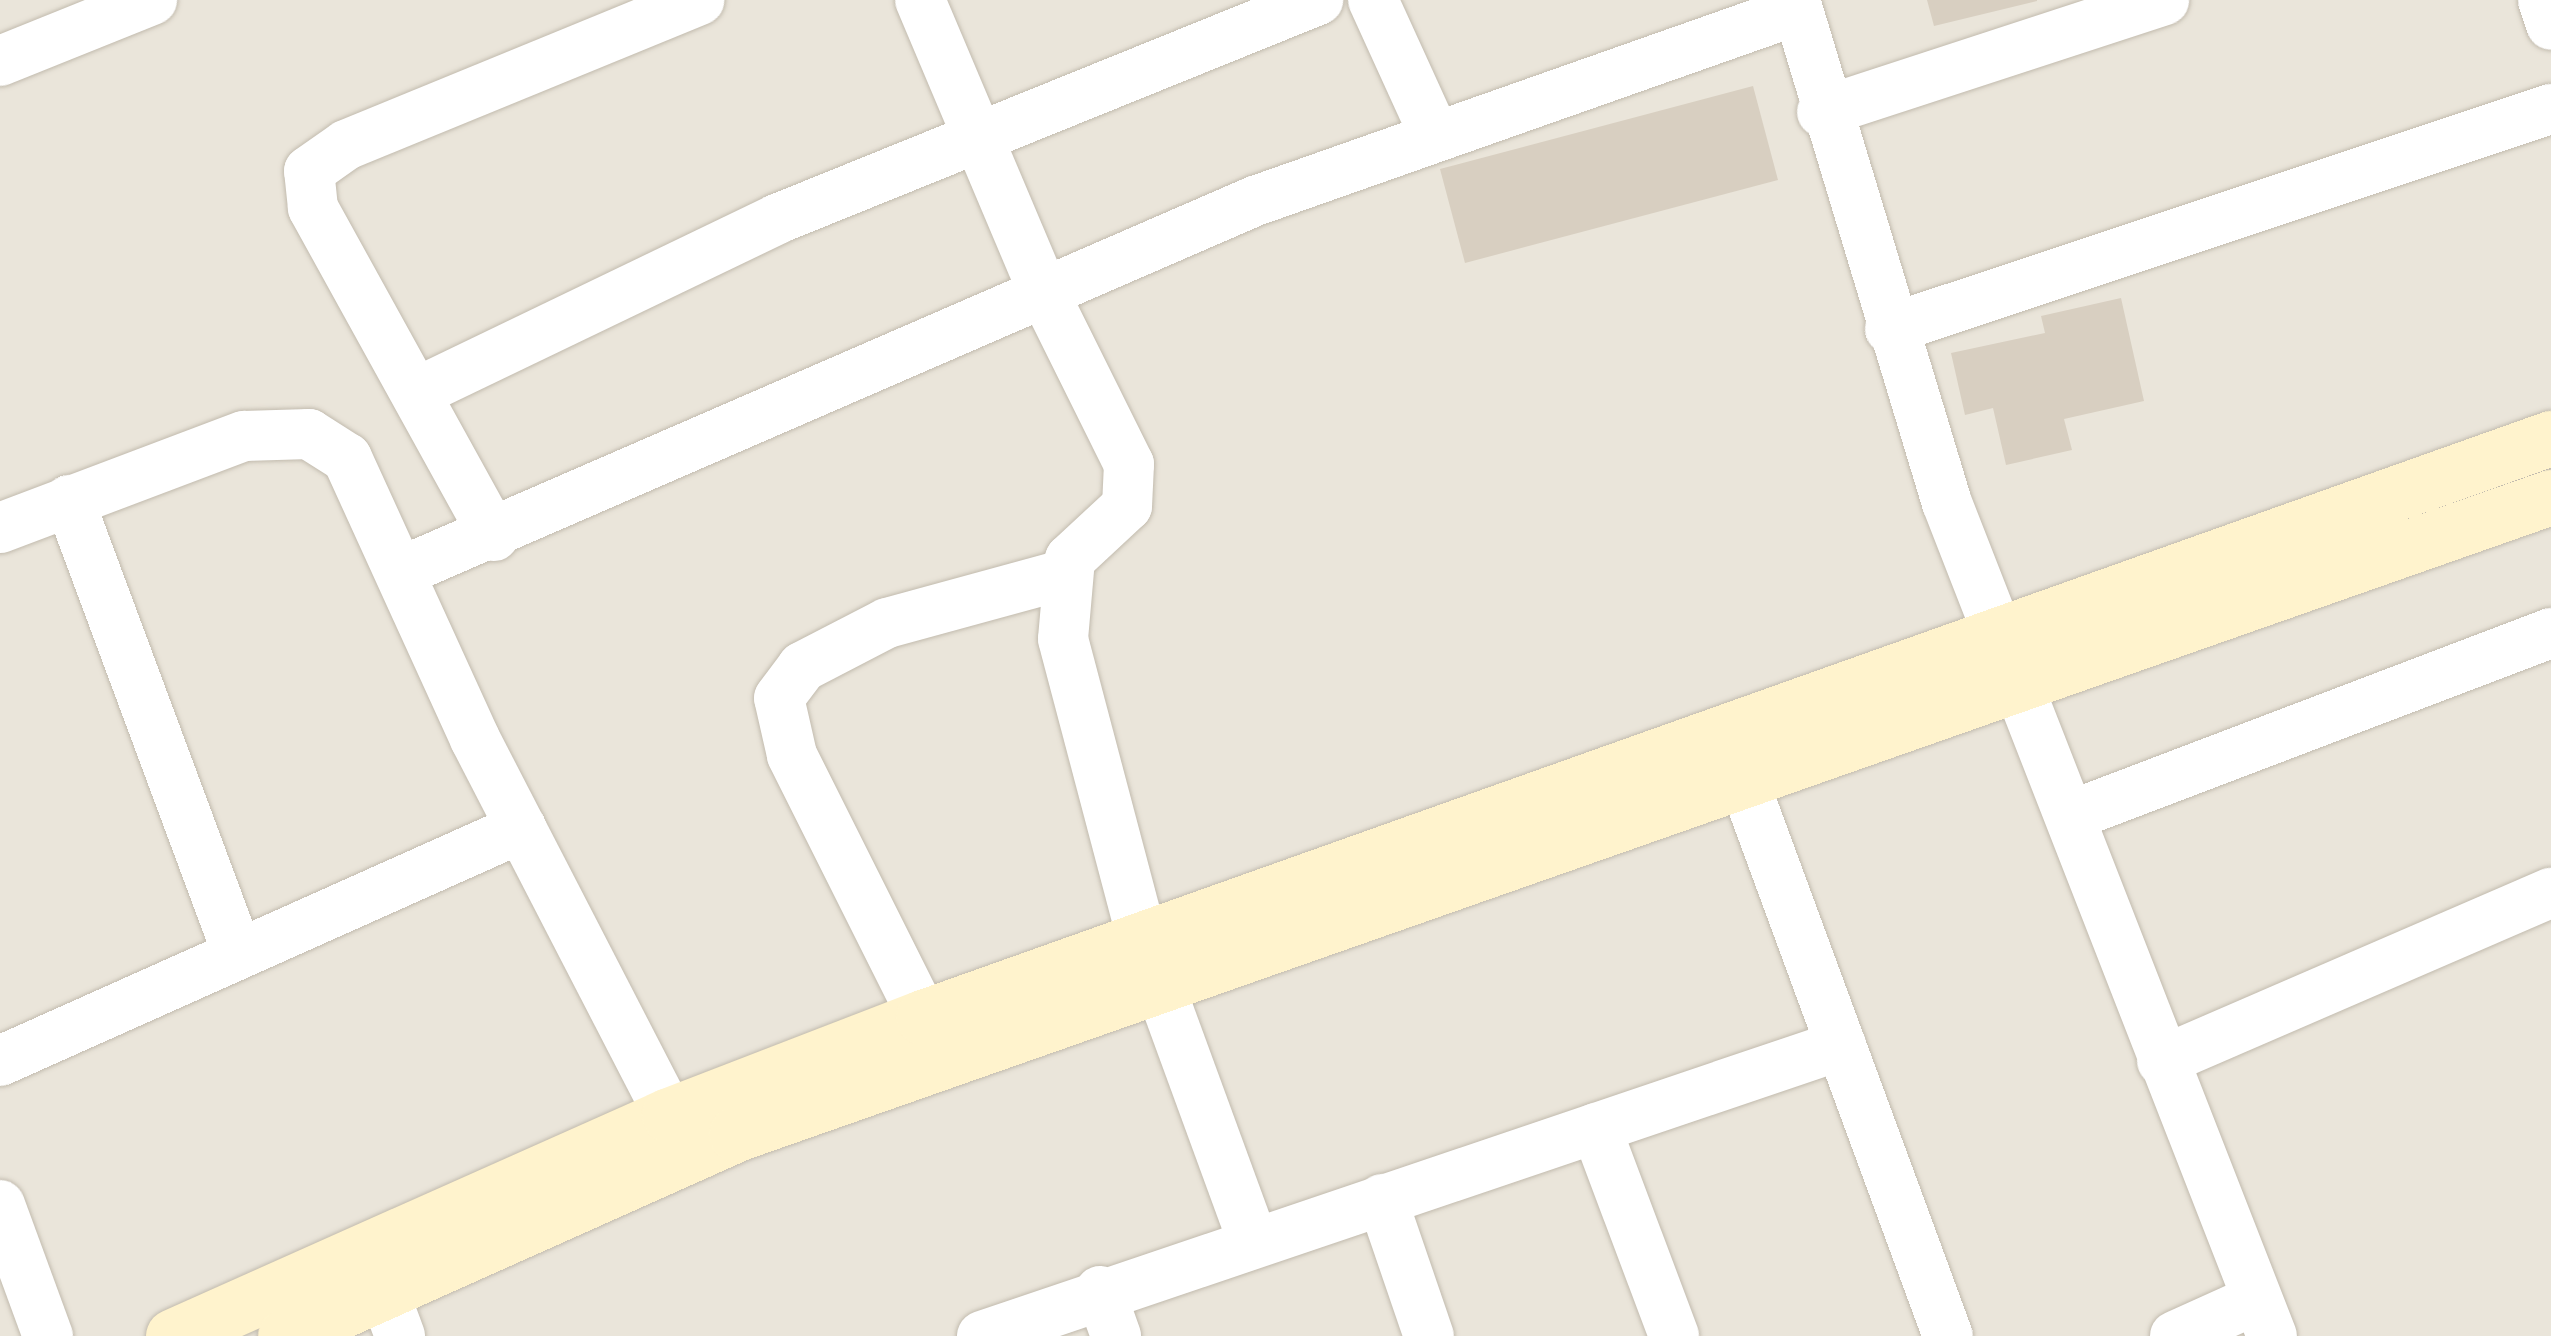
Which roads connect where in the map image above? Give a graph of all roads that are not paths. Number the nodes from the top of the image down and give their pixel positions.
1 (152, 0) edge
2 (699, 0) edge
3 (920, 0) edge
4 (1318, 0) edge
5 (1374, 0) edge
6 (2164, 0) edge
7 (2542, 0) edge
8 (1796, 5) edge
9 (2551, 25) edge
10 (0, 61) edge
11 (2551, 109) edge
12 (1822, 112) junction
13 (972, 134) junction
14 (1434, 134) junction
15 (1041, 287) junction
16 (1890, 329) junction
17 (418, 392) junction
18 (2551, 438) edge
19 (2551, 496) edge
20 (68, 500) junction
21 (0, 528) edge
22 (494, 536) junction
23 (405, 570) junction
24 (1066, 574) junction
25 (2551, 633) edge
26 (2009, 663) junction
27 (1745, 785) junction
28 (2070, 816) junction
29 (521, 828) junction
30 (2551, 893) edge
31 (238, 954) junction
32 (1150, 961) junction
33 (923, 1017) junction
34 (1841, 1045) junction
35 (2162, 1060) junction
36 (0, 1061) edge
37 (669, 1115) junction
38 (1596, 1128) junction
39 (1382, 1199) junction
40 (0, 1205) edge
41 (1253, 1241) junction
42 (391, 1313) edge
43 (1108, 1314) edge
44 (2263, 1318) edge
45 (48, 1336) edge
46 (173, 1336) edge
47 (285, 1336) edge
48 (982, 1336) edge
49 (1428, 1336) edge
50 (1674, 1336) edge
51 (1948, 1336) edge
52 (2175, 1336) edge

1 - 10 street
2 - 17 street
3 - 13 street
4 - 13 street
5 - 14 street
6 - 12 street
7 - 9 street
8 - 12 street
8 - 14 street
11 - 16 street
12 - 16 street
13 - 15 street
13 - 17 street
14 - 15 street
15 - 22 street
15 - 24 street
16 - 26 street
17 - 22 street
18 - 26 main road
19 - 26 main road
20 - 21 street
20 - 23 street
20 - 31 street
22 - 23 street
23 - 29 street
24 - 32 street
24 - 33 street
25 - 28 street
26 - 27 main road
26 - 28 street
26 - 32 main road
27 - 32 main road
27 - 34 street
28 - 35 street
29 - 31 street
29 - 37 street
30 - 35 street
31 - 36 street
32 - 33 main road
32 - 41 street
32 - 42 main road
33 - 37 main road
34 - 38 street
34 - 51 street
35 - 44 street
37 - 46 main road
38 - 39 street
38 - 50 street
39 - 41 street
39 - 49 street
40 - 45 street
41 - 43 street
42 - 47 main road
43 - 48 street
44 - 52 street

